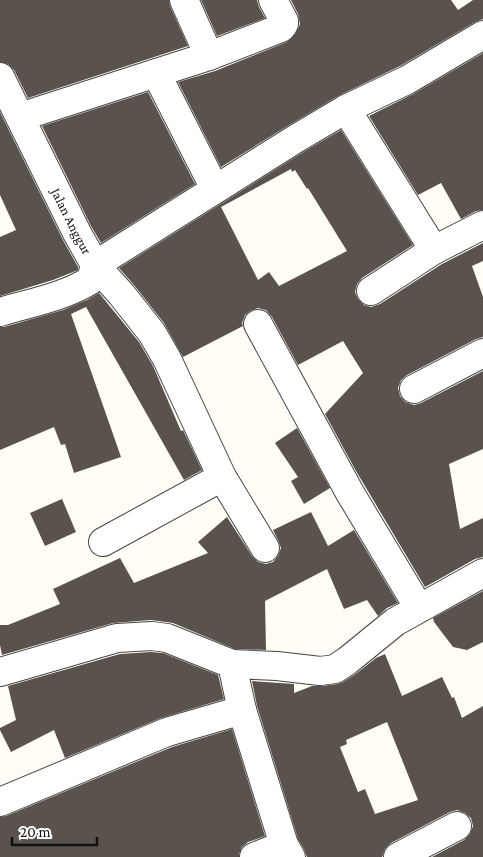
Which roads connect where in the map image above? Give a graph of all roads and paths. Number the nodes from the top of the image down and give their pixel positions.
1 (184, 0) edge
2 (273, 0) edge
3 (483, 35) edge
4 (208, 56) junction
5 (156, 73) junction
6 (0, 77) edge
7 (346, 109) junction
8 (20, 117) junction
9 (215, 189) junction
10 (483, 225) edge
11 (434, 250) junction
12 (95, 265) junction
13 (372, 290) dead end
14 (0, 312) edge
15 (258, 324) dead end
16 (483, 353) edge
17 (414, 389) dead end
18 (222, 478) junction
19 (104, 542) dead end
20 (265, 548) dead end
21 (483, 572) edge
22 (419, 608) junction
23 (232, 664) junction
24 (0, 672) edge
25 (242, 710) junction
26 (0, 802) edge
27 (458, 826) dead end
28 (288, 851) edge
29 (254, 857) edge
30 (398, 857) edge

1 - 4 street
2 - 4 street
3 - 7 street
4 - 5 street
5 - 8 street
5 - 9 street
6 - 8 street, Jalan Anggur
7 - 9 street
7 - 11 street
8 - 12 street, Jalan Anggur
9 - 12 street
10 - 11 street
11 - 13 street
12 - 14 street, Jalan Anggur
12 - 18 street
15 - 22 street
16 - 17 street
18 - 19 street
18 - 20 street
21 - 22 street
22 - 23 street
23 - 24 street
23 - 25 street
25 - 26 street
25 - 28 street
27 - 30 street
28 - 29 street

